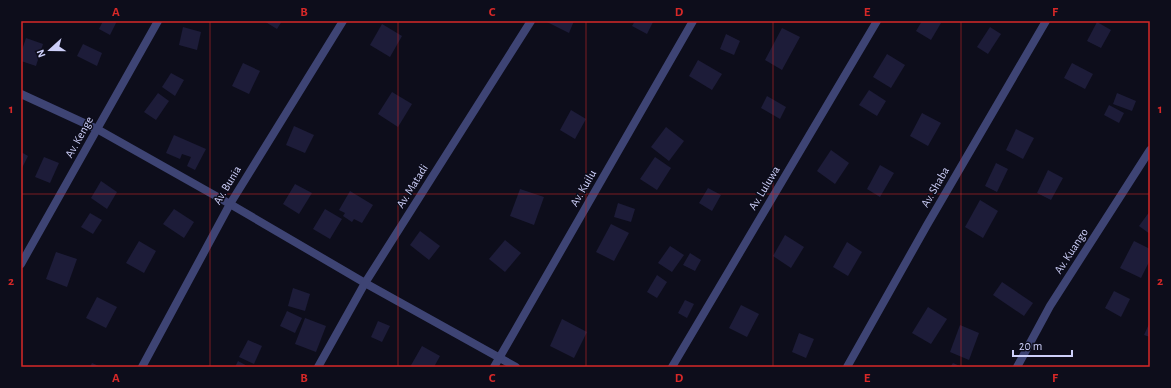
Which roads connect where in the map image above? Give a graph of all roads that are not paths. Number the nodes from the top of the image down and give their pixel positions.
1 (158, 21) edge
2 (343, 21) edge
3 (531, 21) edge
4 (693, 21) edge
5 (877, 21) edge
6 (1046, 21) edge
7 (21, 94) edge
8 (97, 129) junction
9 (1150, 150) edge
10 (230, 204) junction
11 (21, 264) edge
12 (365, 283) junction
13 (499, 357) junction
14 (142, 367) edge
15 (318, 367) edge
16 (494, 367) edge
17 (516, 367) edge
18 (672, 367) edge
19 (848, 367) edge
20 (1016, 367) edge

1 - 8 street, Av. Kenge
2 - 10 street, Av. Bunia
3 - 12 street, Av. Matadi
4 - 13 street, Av. Kuilu
5 - 18 street, Av. Luluwa
6 - 19 street, Av. Shaba
7 - 8 street
8 - 10 street
8 - 11 street, Av. Kenge
9 - 20 street, Av. Kuango
10 - 12 street
10 - 14 street, Av. Bunia
12 - 13 street
12 - 15 street, Av. Matadi
13 - 16 street, Av. Kuilu
13 - 17 street

